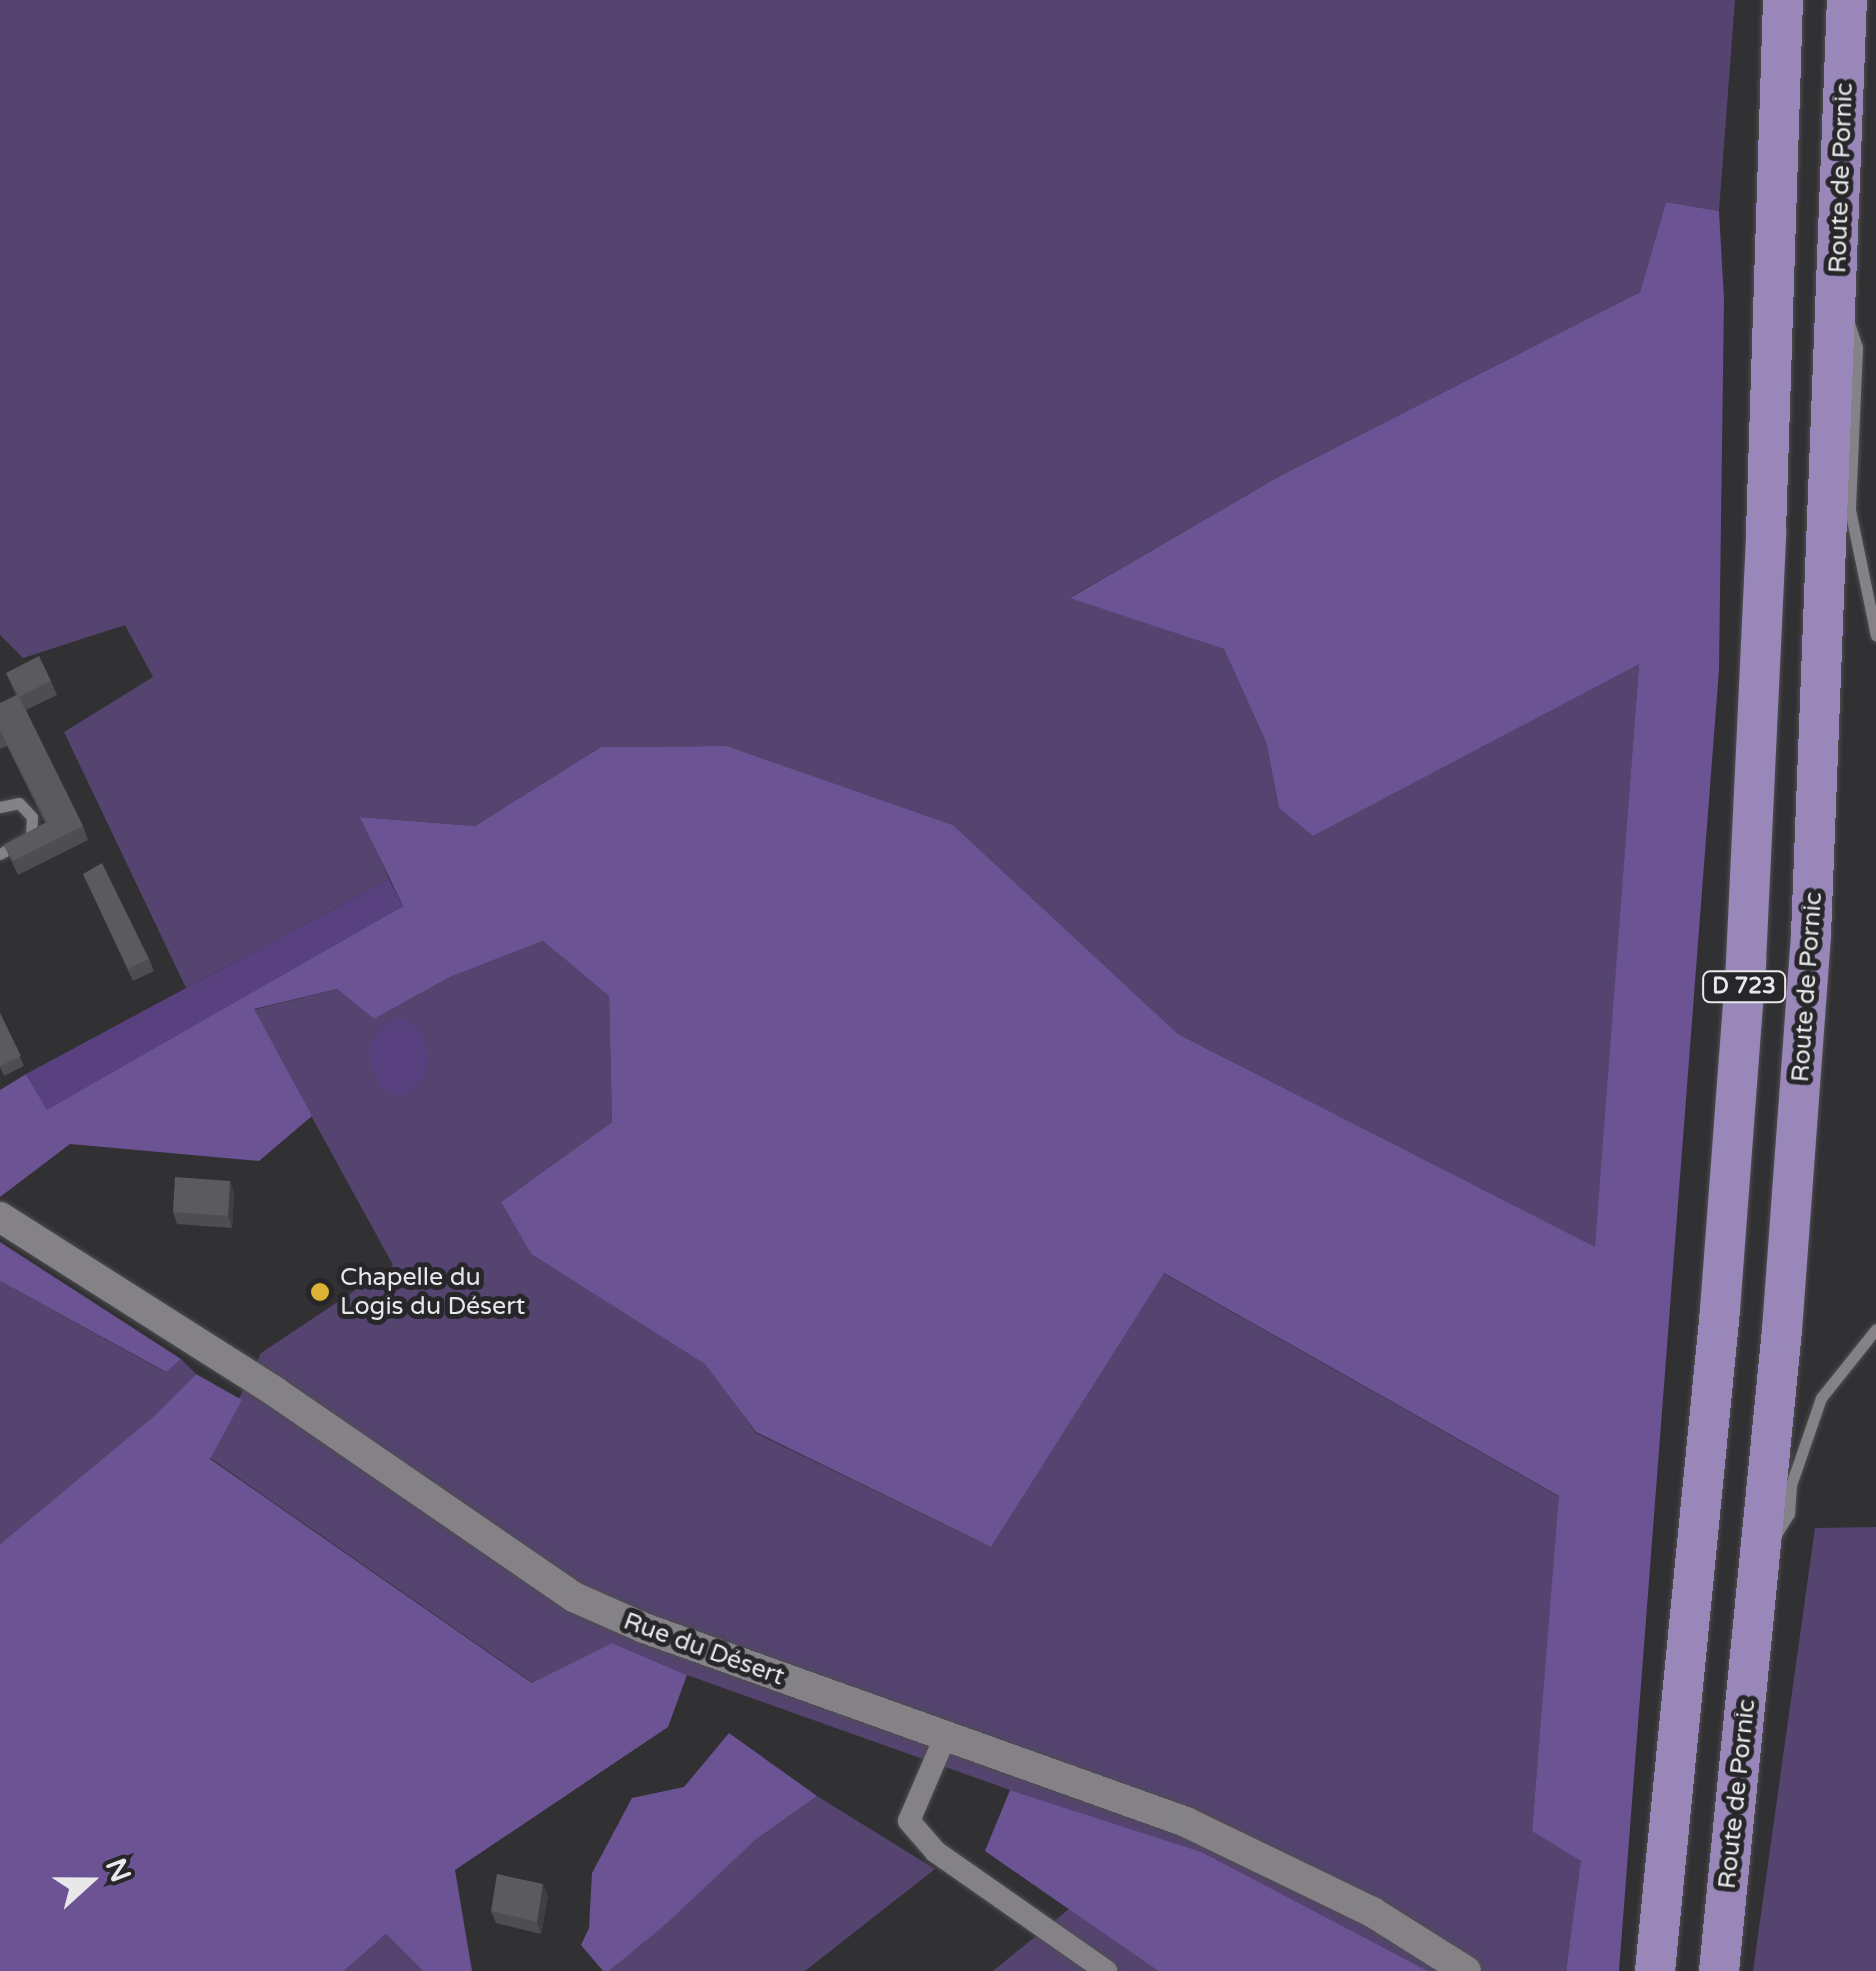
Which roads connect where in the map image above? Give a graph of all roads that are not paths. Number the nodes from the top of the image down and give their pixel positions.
1 (1783, 0) edge
2 (1847, 0) edge
3 (1838, 296) junction
4 (1876, 635) edge
5 (0, 807) edge
6 (0, 854) edge
7 (0, 1217) edge
8 (1876, 1329) edge
9 (1760, 1561) junction
10 (945, 1737) junction
11 (1106, 1971) edge
12 (1466, 1971) edge
13 (1655, 1971) edge
14 (1719, 1971) edge

1 - 13 highway, D 723
2 - 3 highway, Route de Pornic / D 723
3 - 4 lane
3 - 9 highway, Route de Pornic / D 723
5 - 6 lane
7 - 10 street, Rue du Désert
8 - 9 lane
9 - 14 highway, Route de Pornic / D 723
10 - 11 street
10 - 12 street, Rue du Désert

